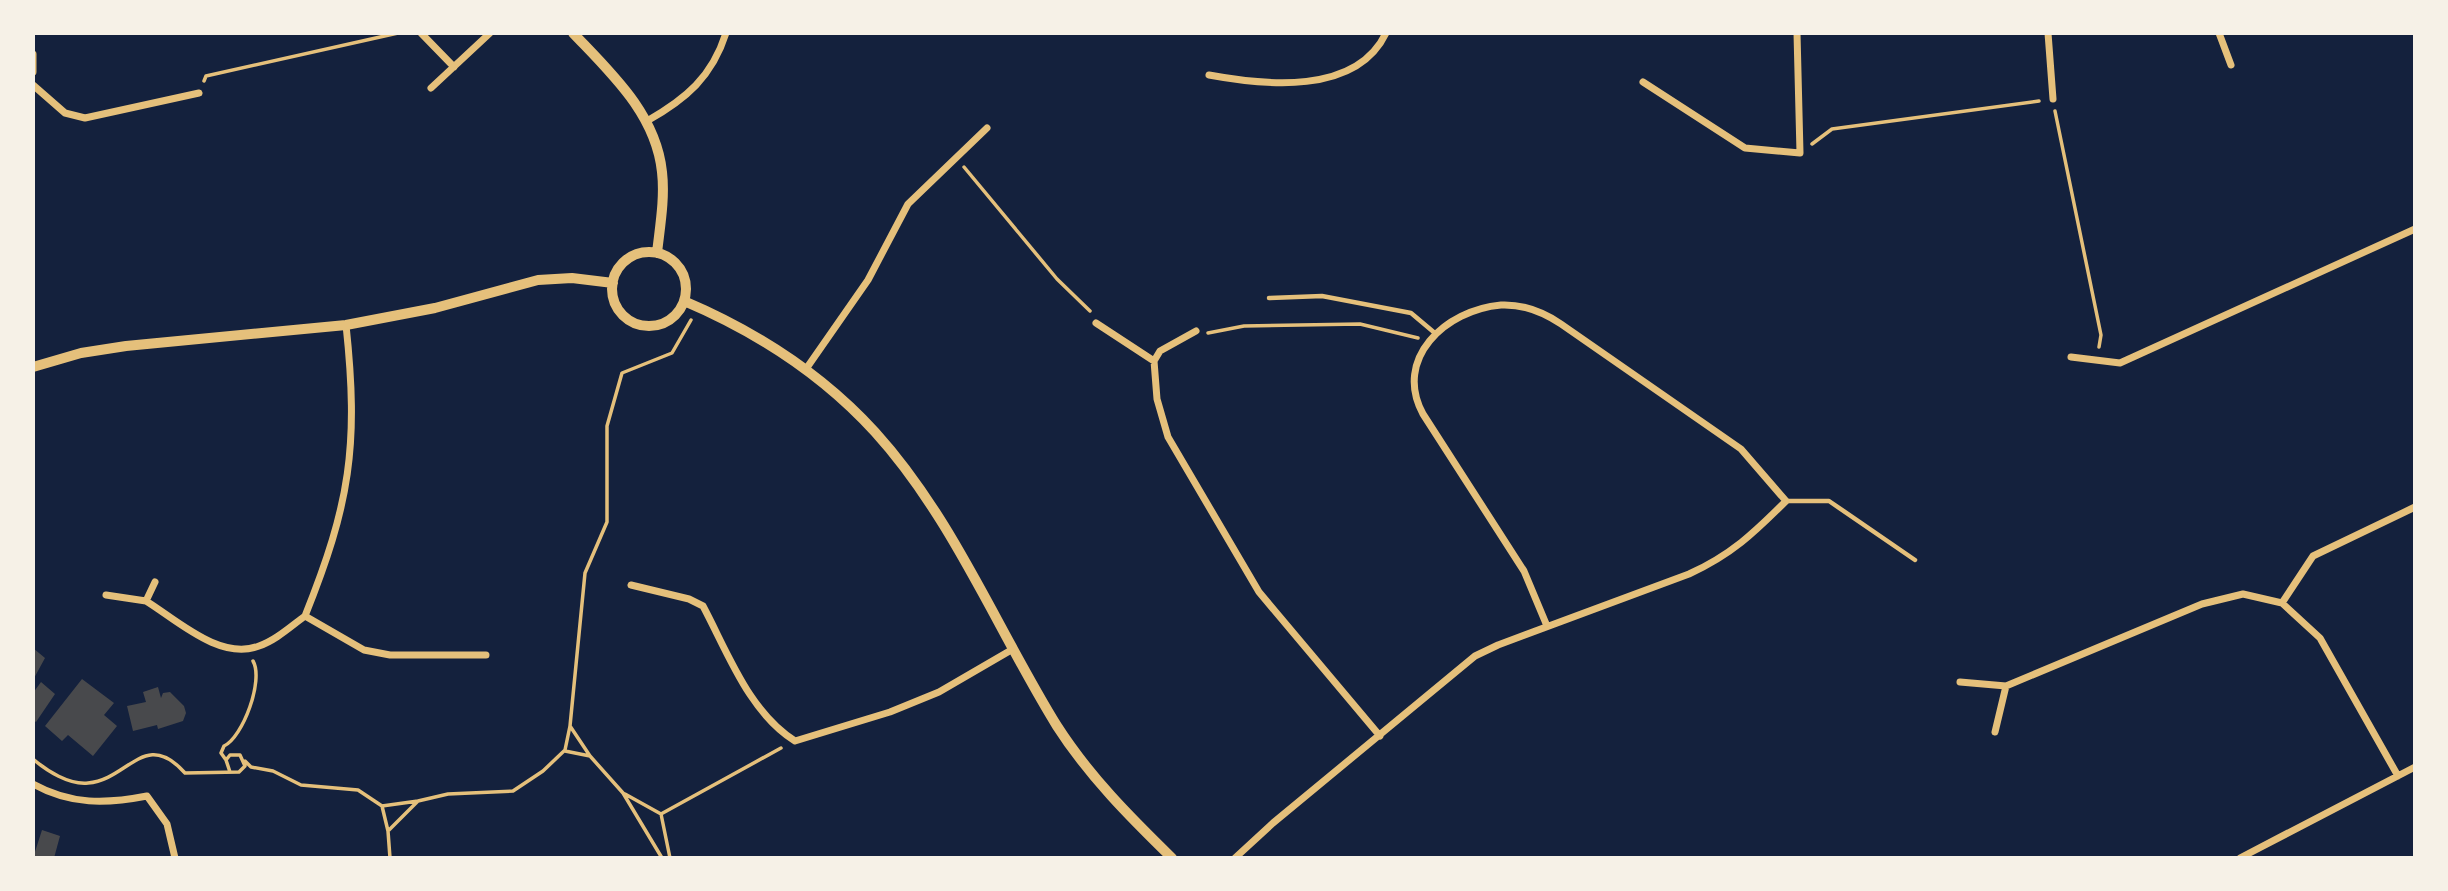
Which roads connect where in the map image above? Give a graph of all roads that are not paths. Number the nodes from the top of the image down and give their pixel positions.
1 (421, 33) edge
2 (490, 33) edge
3 (573, 33) edge
4 (726, 33) edge
5 (1386, 33) edge
6 (1797, 33) edge
7 (2048, 33) edge
8 (2219, 33) edge
9 (33, 54) edge
10 (2231, 65) dead end
11 (454, 67) junction
12 (33, 72) edge
13 (1209, 75) dead end
14 (1643, 82) dead end
15 (33, 85) edge
16 (431, 88) dead end
17 (199, 93) road end
18 (2053, 99) road end
19 (647, 121) junction
20 (987, 128) dead end
21 (2415, 229) edge
22 (657, 253) junction
23 (613, 284) junction
24 (1269, 299) dead end
25 (684, 300) junction
26 (1096, 323) road end
27 (346, 325) junction
28 (1195, 331) road end
29 (1436, 334) junction
30 (2071, 357) dead end
31 (1154, 360) junction
32 (34, 364) edge
33 (806, 369) junction
34 (1786, 501) junction
35 (2415, 507) edge
36 (1914, 560) dead end
37 (155, 582) dead end
38 (631, 585) dead end
39 (106, 595) dead end
40 (146, 601) junction
41 (2282, 603) junction
42 (305, 616) junction
43 (1547, 626) junction
44 (1013, 649) junction
45 (486, 655) dead end
46 (1960, 682) dead end
47 (2006, 686) junction
48 (1995, 732) dead end
49 (1380, 736) junction
50 (2415, 767) edge
51 (2398, 776) junction
52 (33, 783) edge
53 (175, 858) edge
54 (1172, 858) edge
55 (1235, 858) edge
56 (2240, 858) edge

1 - 11 street
2 - 11 street
3 - 19 street
4 - 19 street
5 - 13 street
6 - 14 street
7 - 18 street
8 - 10 street
9 - 12 street
11 - 16 street
15 - 17 street
19 - 22 street
20 - 33 street
21 - 30 street
22 - 23 street
22 - 25 street
23 - 25 street
23 - 27 street
24 - 29 lane
25 - 33 street
26 - 31 street
27 - 32 street
27 - 42 street
28 - 31 street
29 - 34 street
29 - 43 street
31 - 49 street
33 - 44 street
34 - 36 lane
34 - 43 street
35 - 41 street
37 - 40 street
38 - 44 street
39 - 40 street
40 - 42 street
41 - 47 street
41 - 51 street
42 - 45 street
43 - 49 street
44 - 54 street
46 - 47 street
47 - 48 street
49 - 55 street
50 - 51 street
51 - 56 street
52 - 53 street

